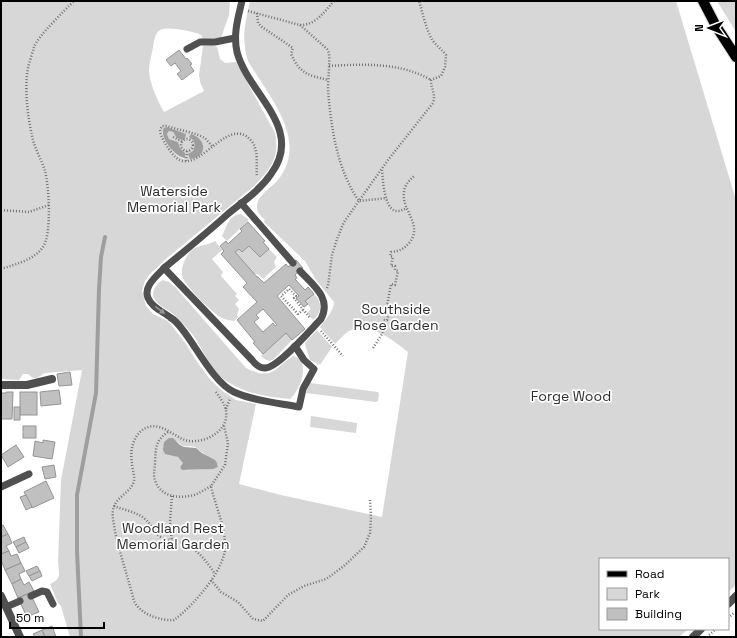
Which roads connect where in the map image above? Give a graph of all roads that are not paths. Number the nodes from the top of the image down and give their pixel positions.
1 (242, 1) edge
2 (703, 1) edge
3 (235, 38) junction
4 (187, 49) dead end
5 (736, 57) edge
6 (241, 203) junction
7 (293, 263) dead end
8 (164, 268) junction
9 (300, 271) dead end
10 (295, 346) junction
11 (52, 380) dead end
12 (1, 385) edge
13 (29, 474) dead end
14 (1, 487) edge
15 (1, 596) edge
16 (31, 596) dead end
17 (20, 601) dead end
18 (53, 604) dead end
19 (6, 607) junction
20 (20, 637) edge

1 - 3 lane
2 - 5 main road
3 - 4 lane
3 - 6 lane
6 - 7 lane
6 - 8 lane
8 - 10 lane
8 -> 10 lane
9 - 10 lane
11 - 12 street
13 - 14 lane
15 - 19 street
16 - 18 lane
17 - 19 lane
19 - 20 street

